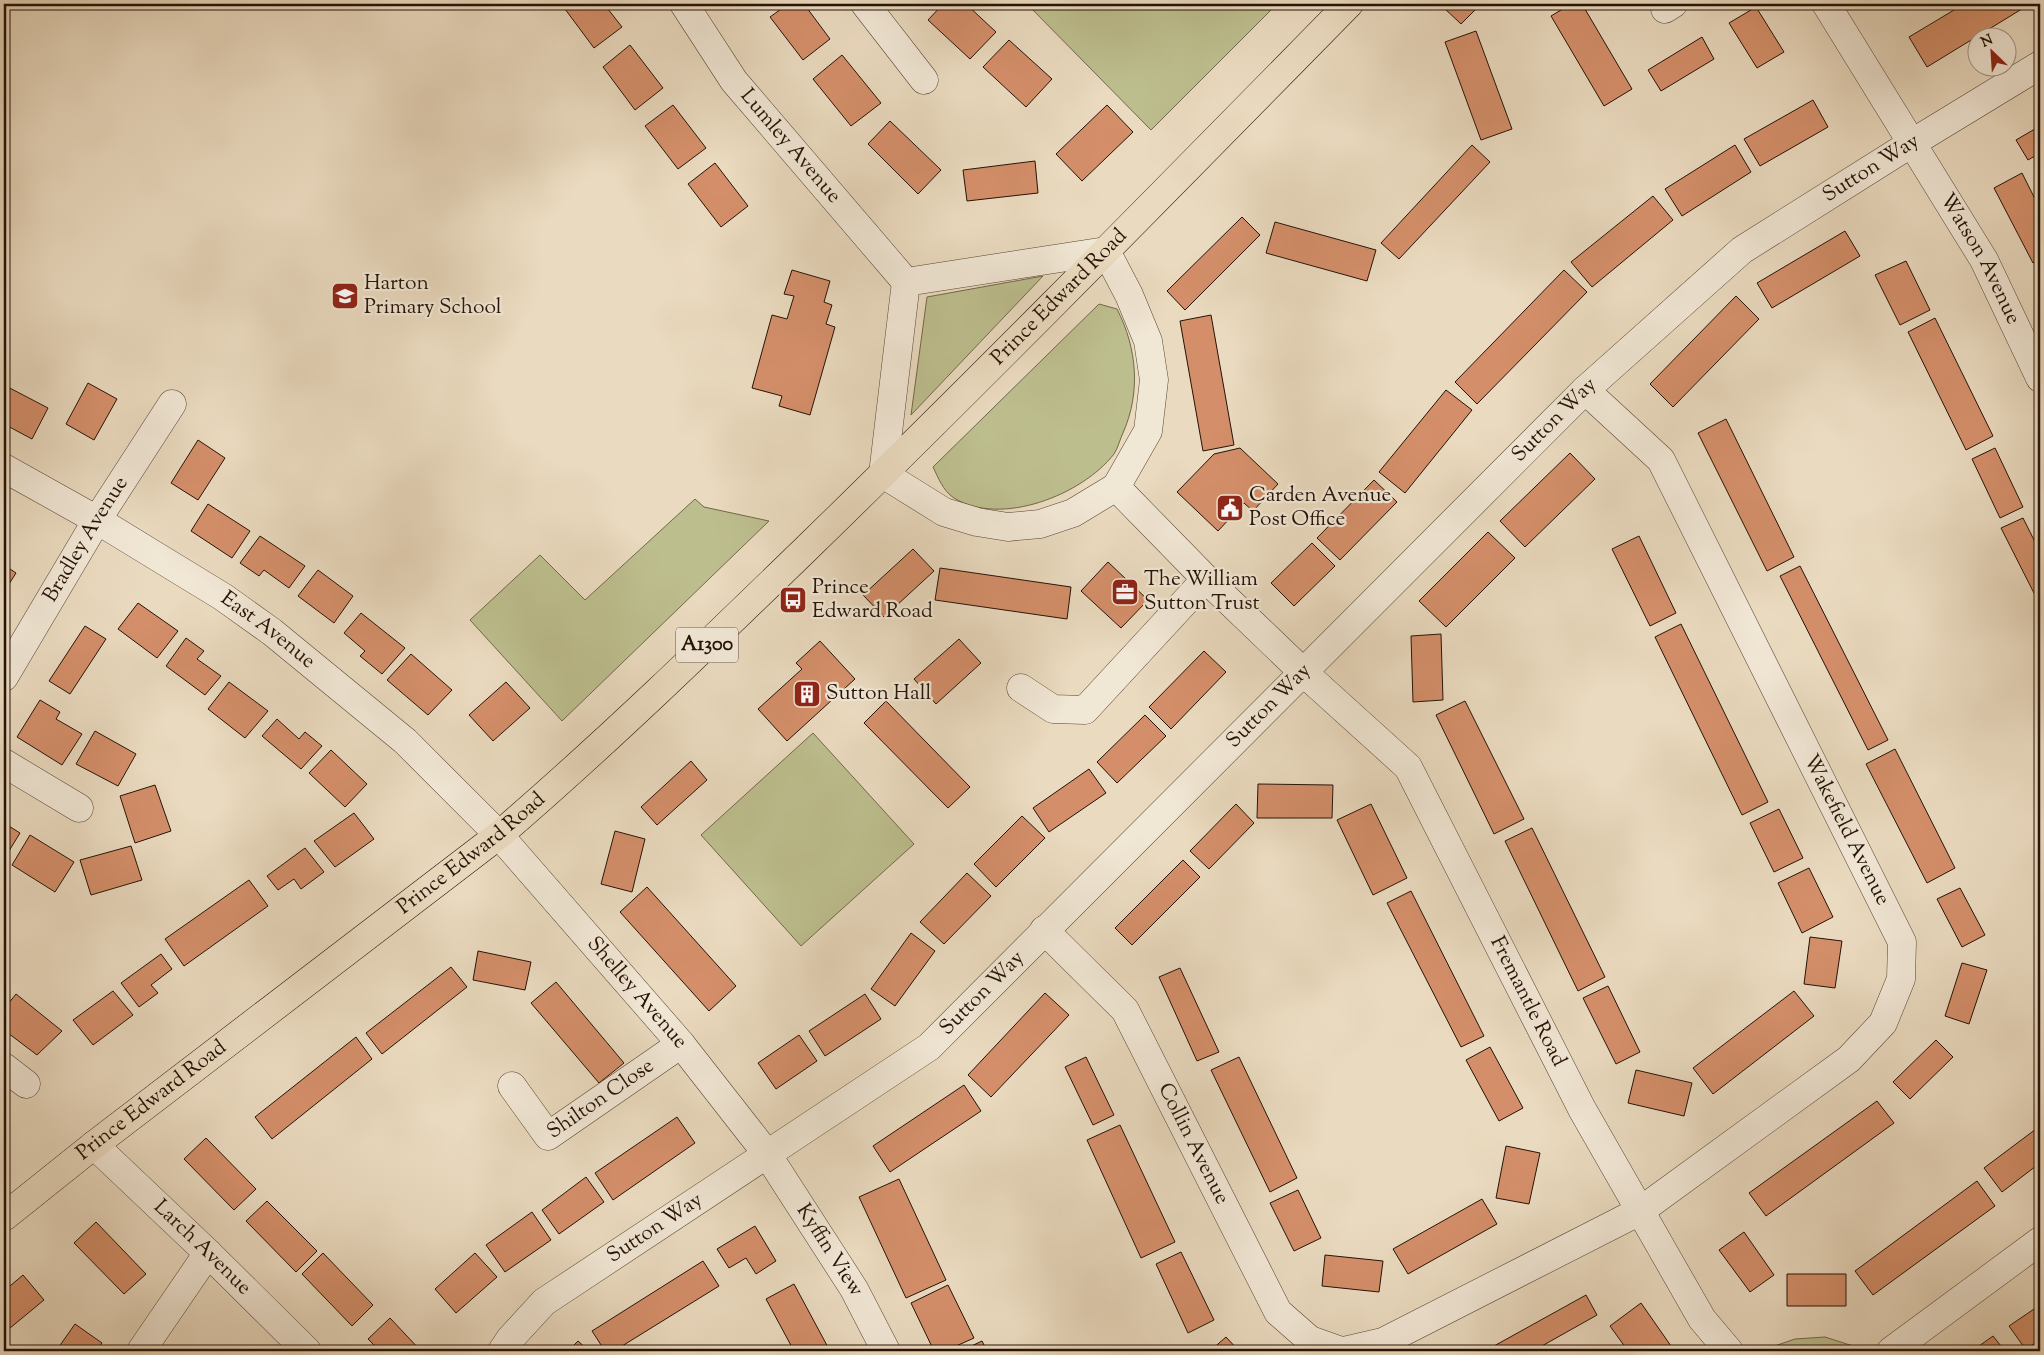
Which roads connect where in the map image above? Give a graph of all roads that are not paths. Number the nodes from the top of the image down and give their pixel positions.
1 (684, 4) edge
2 (865, 4) edge
3 (1349, 4) edge
4 (1826, 4) edge
5 (2040, 65) edge
6 (924, 80) dead end
7 (1912, 143) junction
8 (1106, 251) junction
9 (906, 282) junction
10 (2040, 378) edge
11 (1585, 390) junction
12 (172, 404) dead end
13 (4, 468) edge
14 (883, 474) junction
15 (1116, 487) junction
16 (97, 520) junction
17 (1206, 579) junction
18 (1303, 672) junction
19 (4, 676) edge
20 (1021, 688) dead end
21 (4, 763) edge
22 (79, 808) dead end
23 (500, 835) junction
24 (1044, 930) junction
25 (681, 1044) junction
26 (4, 1067) edge
27 (26, 1084) dead end
28 (512, 1086) dead end
29 (94, 1145) junction
30 (768, 1154) junction
31 (1640, 1210) junction
32 (4, 1217) edge
33 (2040, 1241) edge
34 (208, 1253) junction
35 (140, 1351) edge
36 (307, 1351) edge
37 (502, 1351) edge
38 (886, 1351) edge
39 (1342, 1351) edge
40 (1729, 1351) edge
41 (1891, 1351) edge

1 - 9 street, Lumley Avenue
2 - 6 street
3 - 8 main road, Prince Edward Road / A1300
4 - 7 street, Watson Avenue
5 - 7 street, Sutton Way
7 - 10 street, Watson Avenue
7 - 11 street, Sutton Way
8 - 9 street
8 - 14 main road, Prince Edward Road / A1300
8 - 15 street
9 - 14 street
11 - 18 street, Sutton Way
11 - 31 street, Wakefield Avenue
12 - 16 street, Bradley Avenue
13 - 16 street, East Avenue
14 - 15 street
14 - 23 main road, Prince Edward Road / A1300
15 - 17 street, Fremantle Road
16 - 19 street, Bradley Avenue
16 - 23 street, East Avenue
17 - 18 street, Fremantle Road
17 - 20 street
18 - 24 street, Sutton Way
18 - 31 street, Fremantle Road
21 - 22 street
23 - 25 street, Shelley Avenue
23 - 29 main road, Prince Edward Road / A1300
24 - 30 street, Sutton Way
24 - 39 street, Collin Avenue
25 - 28 street, Shilton Close
25 - 30 street, Shelley Avenue
26 - 27 street
29 - 32 main road, Prince Edward Road / A1300
29 - 34 street, Larch Avenue
30 - 37 street, Sutton Way
30 - 38 street, Kyffin View
31 - 39 street, Collin Avenue
31 - 40 street, Fremantle Road
33 - 41 street
34 - 35 street
34 - 36 street, Larch Avenue

